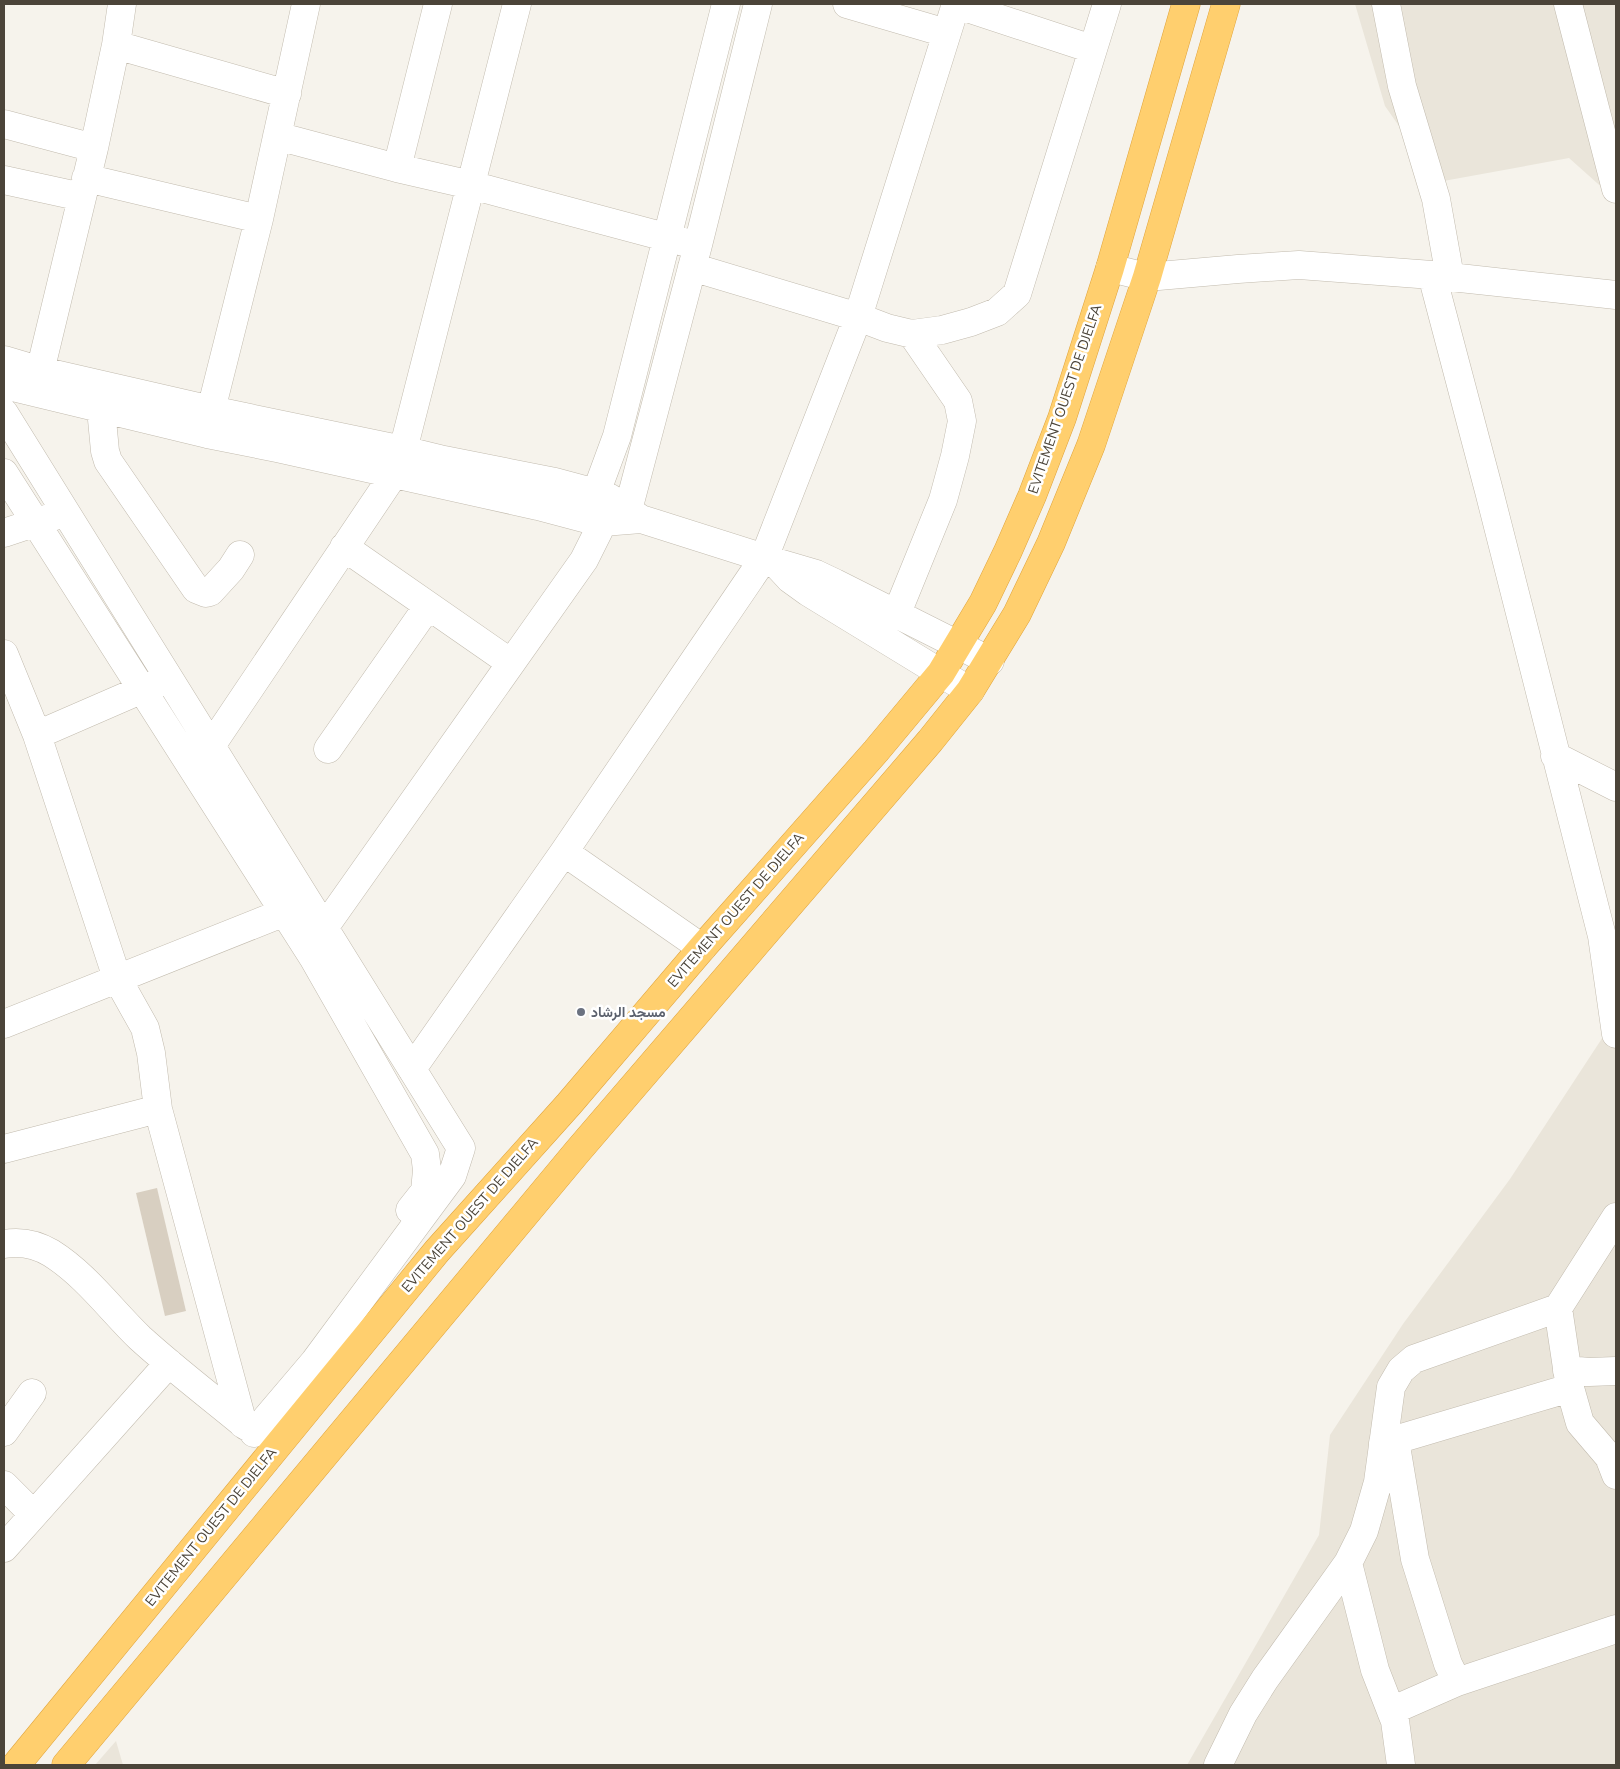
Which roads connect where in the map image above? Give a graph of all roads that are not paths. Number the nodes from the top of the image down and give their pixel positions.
1 (122, 4) edge
2 (306, 4) edge
3 (438, 4) edge
4 (517, 4) edge
5 (726, 4) edge
6 (758, 4) edge
7 (847, 4) edge
8 (956, 4) edge
9 (1106, 4) edge
10 (1186, 4) edge
11 (1226, 4) edge
12 (1386, 4) edge
13 (1568, 4) edge
14 (946, 33) junction
15 (116, 45) junction
16 (1092, 49) junction
17 (287, 94) junction
18 (4, 124) edge
19 (277, 136) junction
20 (94, 148) junction
21 (397, 168) junction
22 (4, 180) edge
23 (471, 185) junction
24 (84, 187) junction
25 (1616, 189) edge
26 (258, 219) junction
27 (667, 238) junction
28 (695, 256) junction
29 (1110, 268) junction
30 (1441, 276) junction
31 (1147, 277) junction
32 (1616, 295) edge
33 (858, 318) junction
34 (912, 334) junction
35 (4, 360) edge
36 (38, 382) junction
37 (4, 385) edge
38 (101, 409) junction
39 (4, 413) edge
40 (209, 422) junction
41 (398, 462) junction
42 (4, 473) edge
43 (596, 493) junction
44 (66, 513) junction
45 (634, 514) junction
46 (602, 522) junction
47 (36, 523) junction
48 (4, 533) edge
49 (344, 547) junction
50 (240, 555) dead end
51 (770, 560) junction
52 (428, 606) junction
53 (897, 613) junction
54 (959, 644) junction
55 (4, 654) edge
56 (990, 661) junction
57 (511, 663) junction
58 (941, 673) junction
59 (168, 678) junction
60 (142, 689) junction
61 (970, 691) junction
62 (37, 735) junction
63 (211, 746) junction
64 (328, 749) dead end
65 (1555, 756) junction
66 (1616, 787) edge
67 (564, 852) junction
68 (297, 908) junction
69 (324, 928) junction
70 (702, 948) junction
71 (117, 978) junction
72 (4, 1024) edge
73 (1616, 1034) edge
74 (412, 1069) junction
75 (158, 1109) junction
76 (4, 1149) edge
77 (1616, 1218) edge
78 (4, 1244) edge
79 (1558, 1308) junction
80 (169, 1363) junction
81 (1616, 1371) edge
82 (1569, 1379) junction
83 (32, 1393) dead end
84 (4, 1432) edge
85 (257, 1436) junction
86 (1389, 1441) junction
87 (1615, 1467) edge
88 (4, 1485) edge
89 (32, 1514) junction
90 (4, 1548) edge
91 (1348, 1563) junction
92 (1616, 1629) edge
93 (1456, 1682) junction
94 (1391, 1711) junction
95 (16, 1765) edge
96 (66, 1765) edge
97 (1218, 1765) edge
98 (1400, 1765) edge

1 - 15 street
2 - 17 street
3 - 21 street
4 - 23 street
5 - 27 street
6 - 28 street
7 - 14 street
8 - 14 street
8 - 16 street
9 - 16 street
10 - 29 highway, EVITEMENT OUEST DE DJELFA
11 - 31 highway
12 - 30 street
13 - 25 street
14 - 33 street
15 - 17 street
15 - 20 street
16 - 34 street
17 - 19 street
18 - 20 street
19 - 21 street
19 - 26 street
20 - 24 street
21 - 23 street
22 - 24 street
23 - 27 street
23 - 41 street
24 - 26 street
24 - 36 street
26 - 40 street
27 - 28 street
27 - 43 street
28 - 33 street
28 - 45 street
29 - 31 street
29 - 54 highway, EVITEMENT OUEST DE DJELFA
30 - 31 street
30 - 32 street
30 - 65 street
31 - 56 highway
33 - 34 street
33 - 51 street
34 - 53 street
35 - 36 street
36 - 37 street
36 - 38 street
36 - 40 street
38 - 40 street
38 - 50 street
39 - 44 street
40 - 41 street
41 - 43 street
41 - 46 street
41 - 49 street
42 - 47 street
43 - 45 street
44 - 47 street
44 - 59 street
45 - 46 street
45 - 51 street
46 - 57 street
47 - 48 street
47 - 60 street
49 - 52 street
49 - 63 street
51 - 53 street
51 - 58 street
51 - 67 street
52 - 57 street
52 - 64 street
53 - 54 street
54 - 56 street
54 - 58 highway, EVITEMENT OUEST DE DJELFA
55 - 62 street
56 - 61 highway
57 - 69 street
58 - 61 street
58 - 70 highway, EVITEMENT OUEST DE DJELFA
59 - 60 street
59 - 63 street
60 - 62 street
60 - 68 street
61 - 96 highway
62 - 71 street
63 - 68 street
65 - 66 street
65 - 73 street
67 - 70 street
67 - 74 street
68 - 69 street
68 - 71 street
68 - 85 street
69 - 74 street
70 - 85 highway, EVITEMENT OUEST DE DJELFA
71 - 72 street
71 - 75 street
74 - 85 street
75 - 76 street
75 - 85 street
77 - 79 street
78 - 80 street
79 - 82 street
79 - 86 street
80 - 85 street
80 - 89 street
81 - 82 street
82 - 86 street
82 - 87 street
83 - 84 street
85 - 95 highway, EVITEMENT OUEST DE DJELFA
86 - 91 street
86 - 93 street
88 - 89 street
89 - 90 street
91 - 94 street
91 - 97 street
92 - 93 street
93 - 94 street
94 - 98 street

